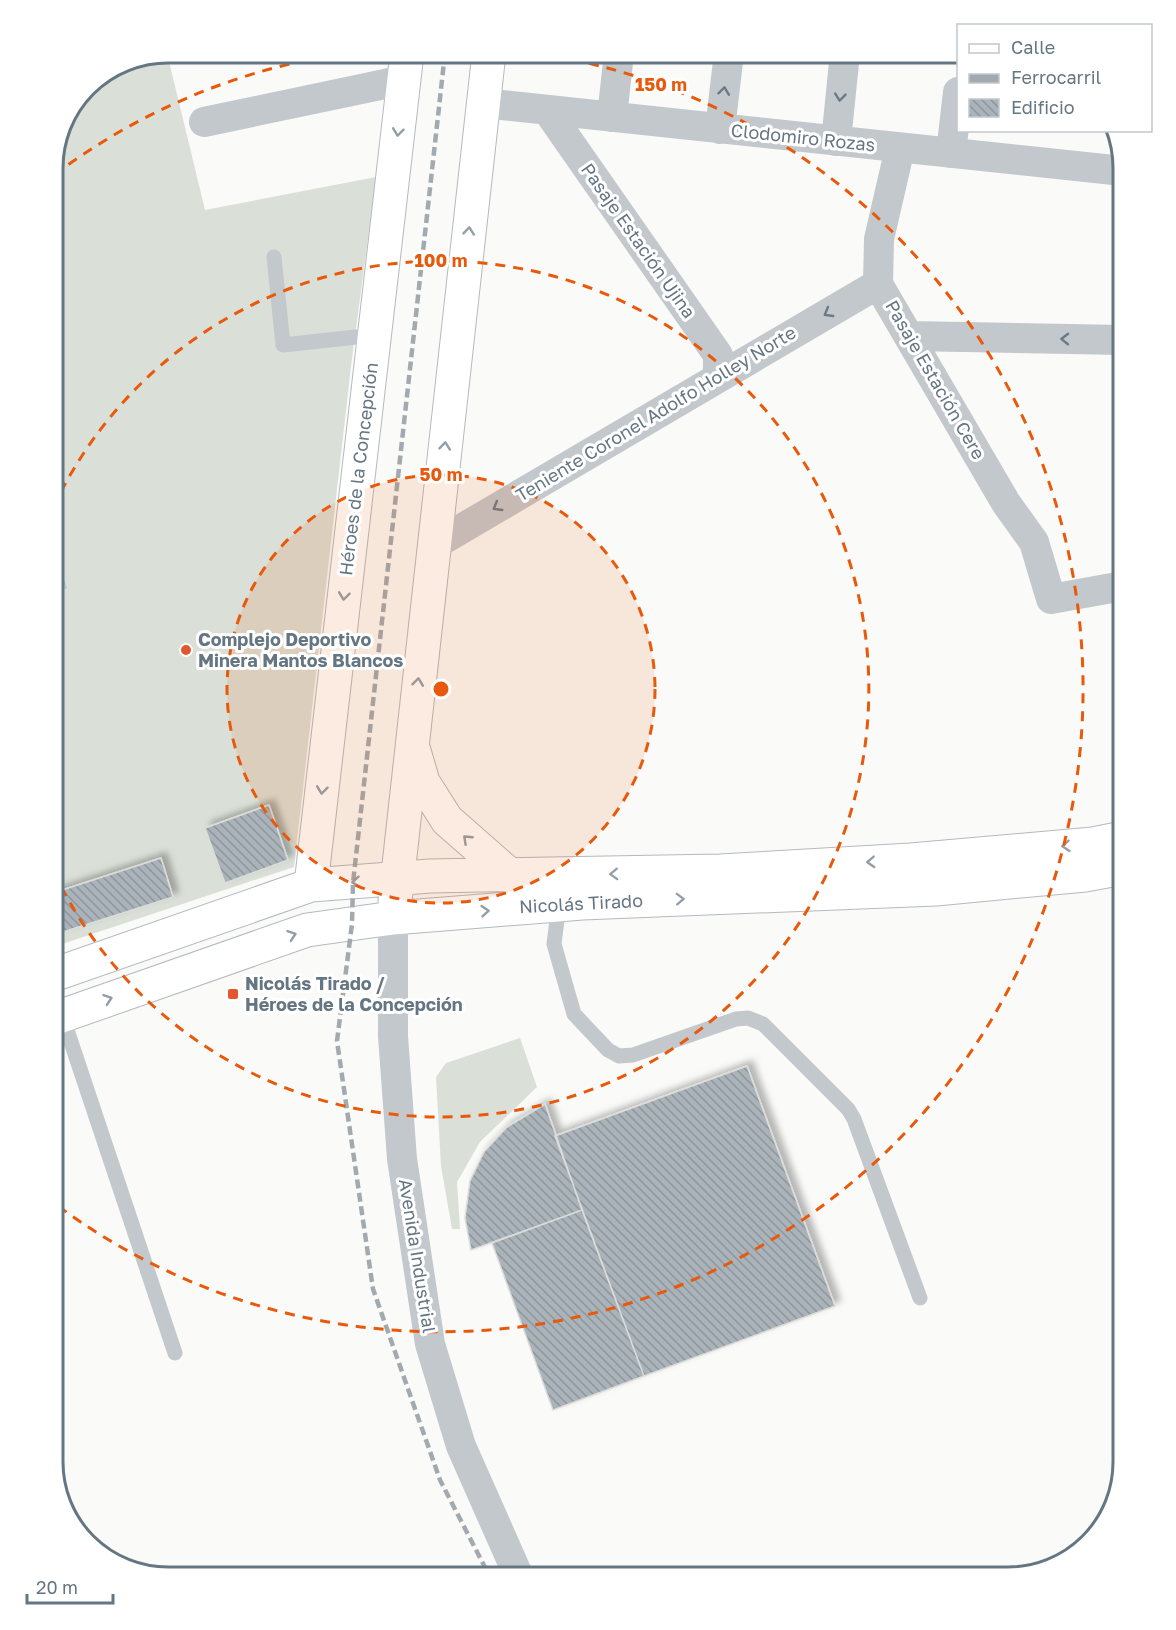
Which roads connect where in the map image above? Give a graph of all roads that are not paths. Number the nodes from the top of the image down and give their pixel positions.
1 (488, 63) edge
2 (618, 63) edge
3 (728, 63) edge
4 (844, 63) edge
5 (406, 66) edge
6 (957, 101) edge
7 (483, 103) junction
8 (547, 110) junction
9 (612, 117) junction
10 (204, 122) dead end
11 (720, 129) junction
12 (836, 141) junction
13 (900, 148) junction
14 (951, 153) junction
15 (1113, 170) edge
16 (274, 257) dead end
17 (878, 284) junction
18 (374, 335) junction
19 (909, 336) junction
20 (1113, 340) edge
21 (718, 376) junction
22 (434, 545) junction
23 (1113, 588) edge
24 (411, 740) junction
25 (1113, 840) edge
26 (1113, 870) edge
27 (512, 877) junction
28 (398, 879) junction
29 (311, 885) junction
30 (559, 904) junction
31 (393, 918) junction
32 (63, 972) edge
33 (63, 1015) edge
34 (63, 1034) edge
35 (920, 1298) dead end
36 (175, 1353) dead end
37 (515, 1567) edge

1 - 7 main road
2 - 9 street
11 -> 3 street
4 -> 12 street
5 - 10 street
5 -> 18 main road, Héroes de la Concepción
6 - 14 street
7 - 8 street, Clodomiro Rozas
22 -> 7 main road
8 - 9 street, Clodomiro Rozas
8 - 21 street, Pasaje Estación Ujina
9 - 11 street, Clodomiro Rozas
11 - 12 street, Clodomiro Rozas
12 - 13 street, Clodomiro Rozas
13 - 14 street, Clodomiro Rozas
13 - 17 street, Pasaje Estación Cere
14 - 15 street, Clodomiro Rozas
16 - 18 lane
17 - 19 street, Pasaje Estación Cere
17 -> 21 street, Teniente Coronel Adolfo Holley Norte
18 -> 29 main road, Héroes de la Concepción
20 -> 19 street
19 - 23 street, Pasaje Estación Cere
21 -> 22 street, Teniente Coronel Adolfo Holley Norte
24 -> 22 main road
27 -> 24 main road
24 - 28 main road
25 -> 27 main road, Nicolás Tirado
30 -> 26 main road, Nicolás Tirado
27 - 28 main road, Nicolás Tirado
28 -> 29 main road, Nicolás Tirado
28 - 31 main road
29 - 32 main road, Nicolás Tirado
31 -> 30 main road, Nicolás Tirado
30 - 35 lane
33 -> 31 main road, Nicolás Tirado
31 - 37 street, Avenida Industrial
34 - 36 lane

